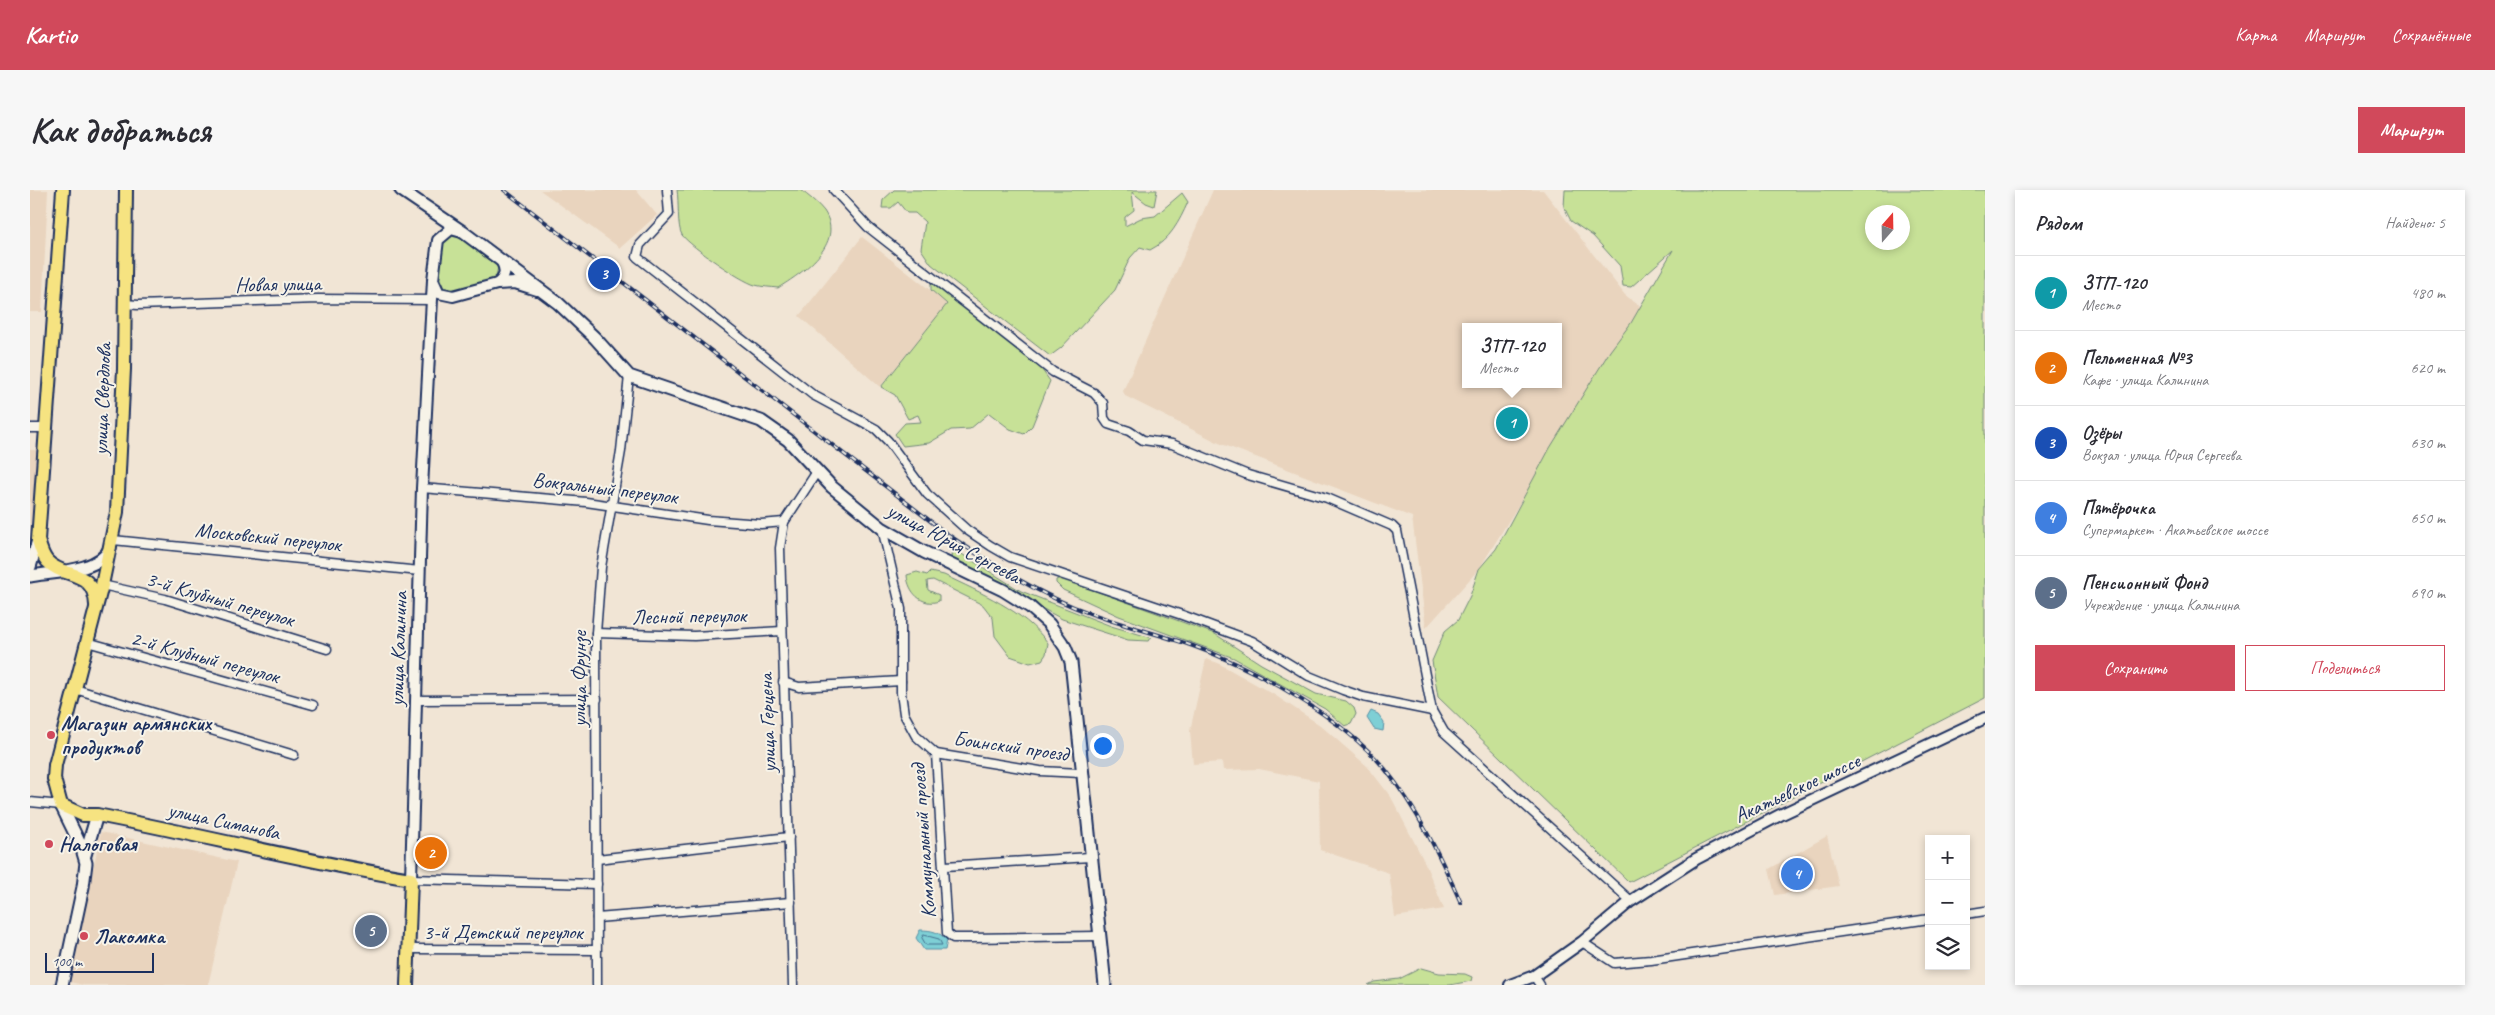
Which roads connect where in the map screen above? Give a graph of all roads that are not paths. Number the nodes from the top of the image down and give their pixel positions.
1 (63, 190) edge
2 (126, 190) edge
3 (401, 190) edge
4 (667, 190) edge
5 (834, 190) edge
6 (463, 232) junction
7 (502, 262) junction
8 (433, 280) junction
9 (497, 284) junction
10 (544, 292) junction
11 (453, 296) junction
12 (432, 300) junction
13 (125, 304) junction
14 (431, 314) junction
15 (629, 376) junction
16 (30, 428) edge
17 (45, 428) junction
18 (818, 470) junction
19 (422, 488) junction
20 (611, 507) junction
21 (784, 522) junction
22 (882, 528) junction
23 (38, 540) junction
24 (113, 540) junction
25 (30, 567) edge
26 (66, 570) junction
27 (420, 571) junction
28 (30, 576) edge
29 (102, 585) junction
30 (96, 608) junction
31 (782, 631) junction
32 (596, 633) junction
33 (87, 642) junction
34 (327, 649) dead end
35 (901, 681) junction
36 (783, 682) junction
37 (75, 689) junction
38 (597, 699) junction
39 (416, 700) junction
40 (313, 705) dead end
41 (1432, 711) junction
42 (1985, 718) edge
43 (936, 754) junction
44 (294, 755) dead end
45 (1081, 773) junction
46 (30, 802) edge
47 (60, 805) junction
48 (97, 815) junction
49 (789, 837) junction
50 (84, 855) junction
51 (1090, 856) junction
52 (597, 859) junction
53 (945, 866) junction
54 (411, 879) junction
55 (597, 884) junction
56 (1631, 900) junction
57 (792, 902) junction
58 (1985, 911) edge
59 (1970, 913) edge
60 (597, 918) junction
61 (1925, 920) edge
62 (1098, 936) junction
63 (1582, 942) junction
64 (409, 949) junction
65 (596, 950) junction
66 (1534, 976) junction
67 (62, 985) edge
68 (407, 985) edge
69 (597, 985) edge
70 (793, 985) edge
71 (1104, 985) edge
72 (1510, 985) edge
73 (1540, 985) edge

1 - 17 main road
2 - 13 main road, улица Свердлова
3 - 6 main road
4 - 41 street, улица Юрия Сергеева
5 - 41 street
6 - 7 main road
6 - 8 street
7 - 9 street
7 - 10 main road, улица Юрия Сергеева
8 - 11 street
8 - 12 street, улица Калинина
9 - 10 street
9 - 11 street
10 - 15 main road, улица Юрия Сергеева
11 - 14 street
12 - 13 street, Новая улица
12 - 14 street, улица Калинина
13 - 24 main road, улица Свердлова
14 - 19 street, улица Калинина
15 - 18 main road, улица Юрия Сергеева
15 - 20 street, улица Фрунзе
16 - 17 street
17 - 23 main road
18 - 21 street, улица Герцена
18 - 22 main road, улица Юрия Сергеева
19 - 20 street, Вокзальный переулок
19 - 27 street, улица Калинина
20 - 21 street, Вокзальный переулок
20 - 32 street, улица Фрунзе
21 - 31 street, улица Герцена
22 - 35 street, Коммунальный проезд
22 - 45 main road, улица Юрия Сергеева
23 - 25 main road
23 - 26 main road
24 - 26 main road
24 - 27 street, Московский переулок
24 - 29 main road, улица Свердлова
26 - 28 main road
26 - 30 main road
27 - 39 street, улица Калинина
29 - 30 main road, улица Свердлова
29 - 34 street, 3-й Клубный переулок
30 - 33 main road, улица Свердлова
31 - 32 street, Лесной переулок
31 - 36 street, улица Герцена
32 - 38 street, улица Фрунзе
33 - 37 main road, улица Свердлова
33 - 40 street, 2-й Клубный переулок
35 - 36 street
35 - 43 street, Коммунальный проезд
36 - 49 street, улица Герцена
37 - 44 street
37 - 47 main road, улица Свердлова
38 - 39 street
38 - 52 street, улица Фрунзе
39 - 54 street, улица Калинина
41 - 56 street
42 - 56 street, Акатьевское шоссе
43 - 45 street, Боинский проезд
43 - 53 street, Коммунальный проезд
45 - 51 main road, улица Юрия Сергеева
46 - 47 street, улица Симанова
47 - 48 main road, улица Симанова
47 - 50 main road
48 - 50 main road
48 - 54 main road, улица Симанова
49 - 52 street
49 - 57 street, улица Герцена
50 - 67 main road
51 - 53 street
51 - 62 main road, улица Юрия Сергеева
52 - 55 street, улица Фрунзе
53 - 62 street, Коммунальный проезд
54 - 55 street
54 - 64 main road, улица Калинина
55 - 60 street, улица Фрунзе
56 - 63 street, Акатьевское шоссе
57 - 60 street
57 - 70 street, улица Герцена
58 - 59 street
60 - 65 street, улица Фрунзе
61 - 63 street
62 - 71 main road, улица Юрия Сергеева
63 - 66 street, Акатьевское шоссе
64 - 65 street, 3-й Детский переулок
64 - 68 main road, улица Калинина
65 - 69 street, улица Фрунзе
66 - 72 street, Акатьевское шоссе
66 - 73 street

